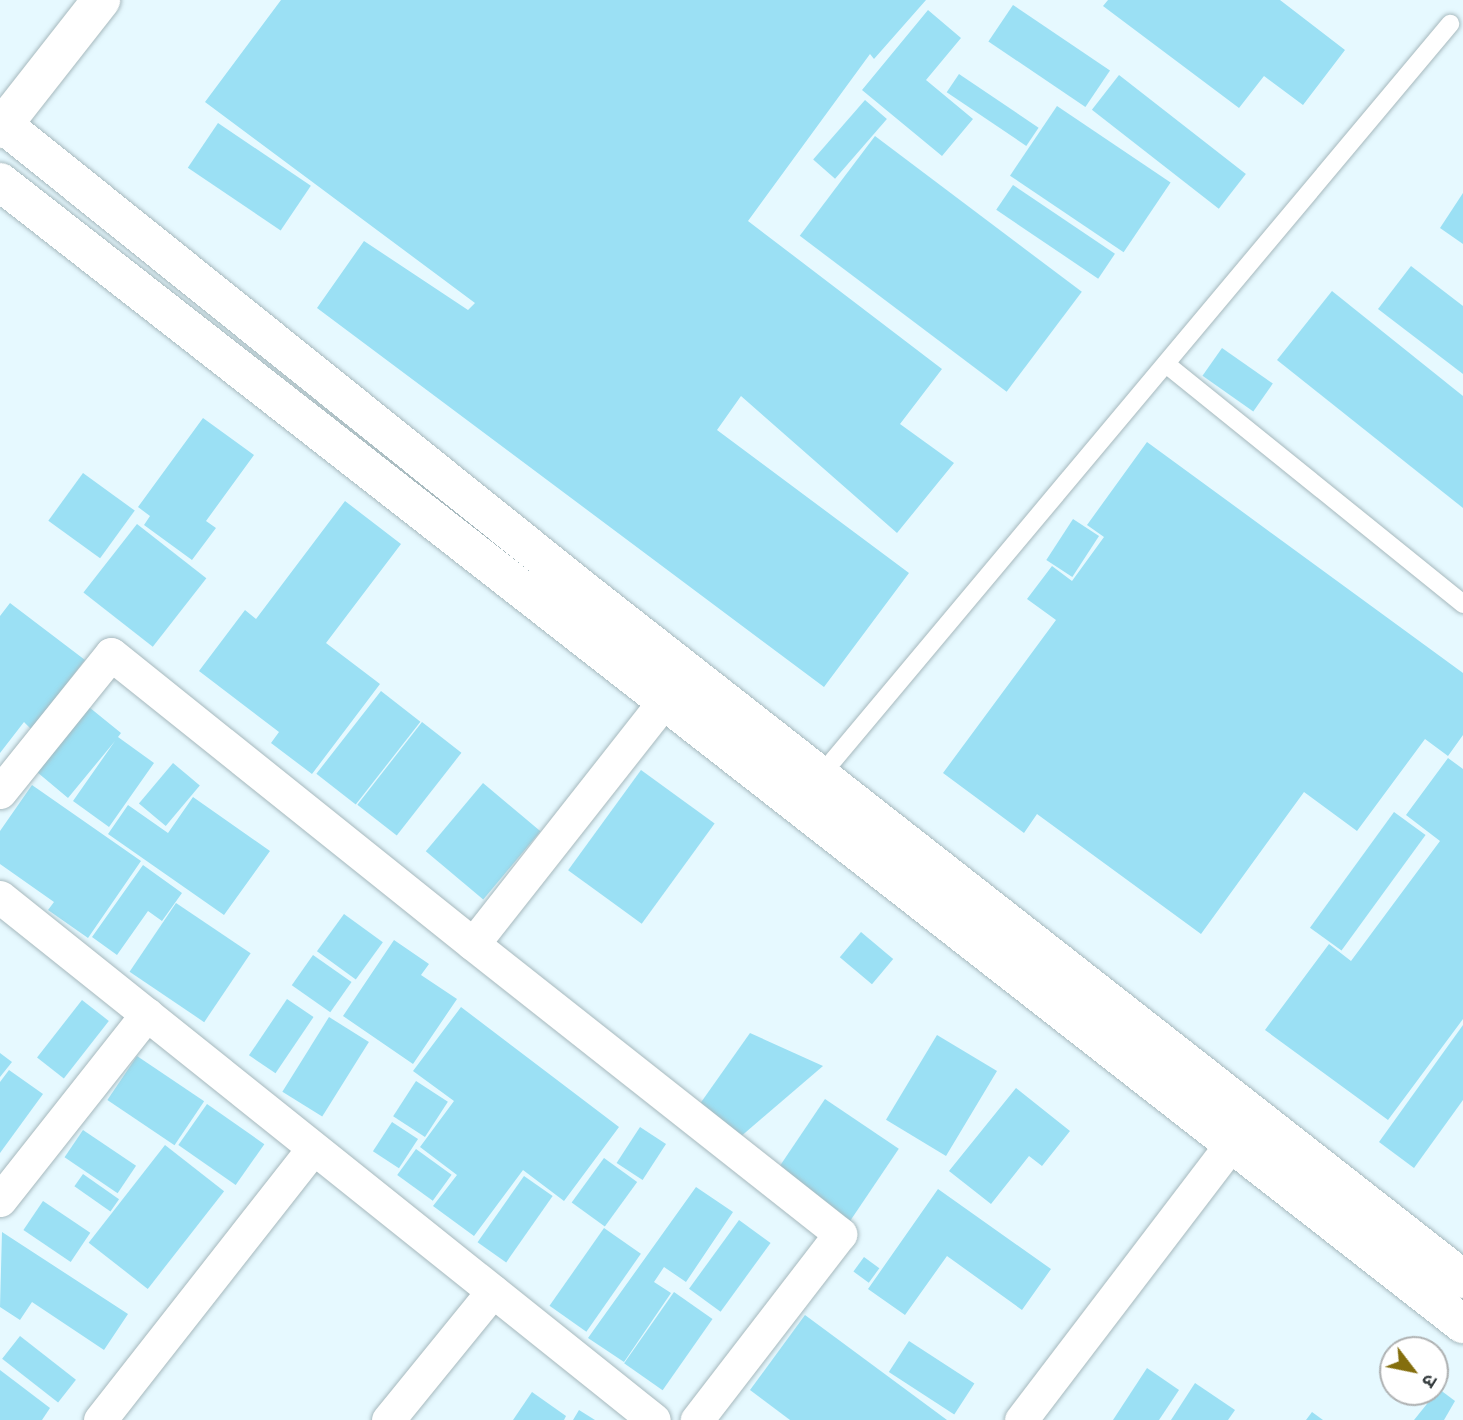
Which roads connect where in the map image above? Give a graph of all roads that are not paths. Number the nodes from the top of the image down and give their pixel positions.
1 (102, 0) edge
2 (1450, 24) dead end
3 (1, 125) edge
4 (0, 182) edge
5 (1166, 364) junction
6 (571, 604) junction
7 (1463, 604) edge
8 (664, 700) junction
9 (821, 775) junction
10 (0, 792) edge
11 (0, 897) edge
12 (472, 944) junction
13 (147, 1014) junction
14 (1232, 1143) junction
15 (313, 1148) junction
16 (0, 1200) edge
17 (1463, 1279) edge
18 (493, 1291) junction
19 (1463, 1324) edge
20 (1036, 1415) edge
21 (100, 1420) edge
22 (388, 1420) edge
23 (654, 1420) edge
24 (697, 1420) edge

1 - 3 street
2 - 5 lane
3 - 6 street
4 - 6 street
5 - 7 lane
5 - 9 lane
6 - 8 street
6 - 9 street
8 - 12 street
8 - 14 street
9 - 17 street
10 - 12 street
11 - 13 street
12 - 24 street
13 - 15 street
13 - 16 street
14 - 19 street
14 - 20 street
15 - 18 street
15 - 21 street
18 - 22 street
18 - 23 street

